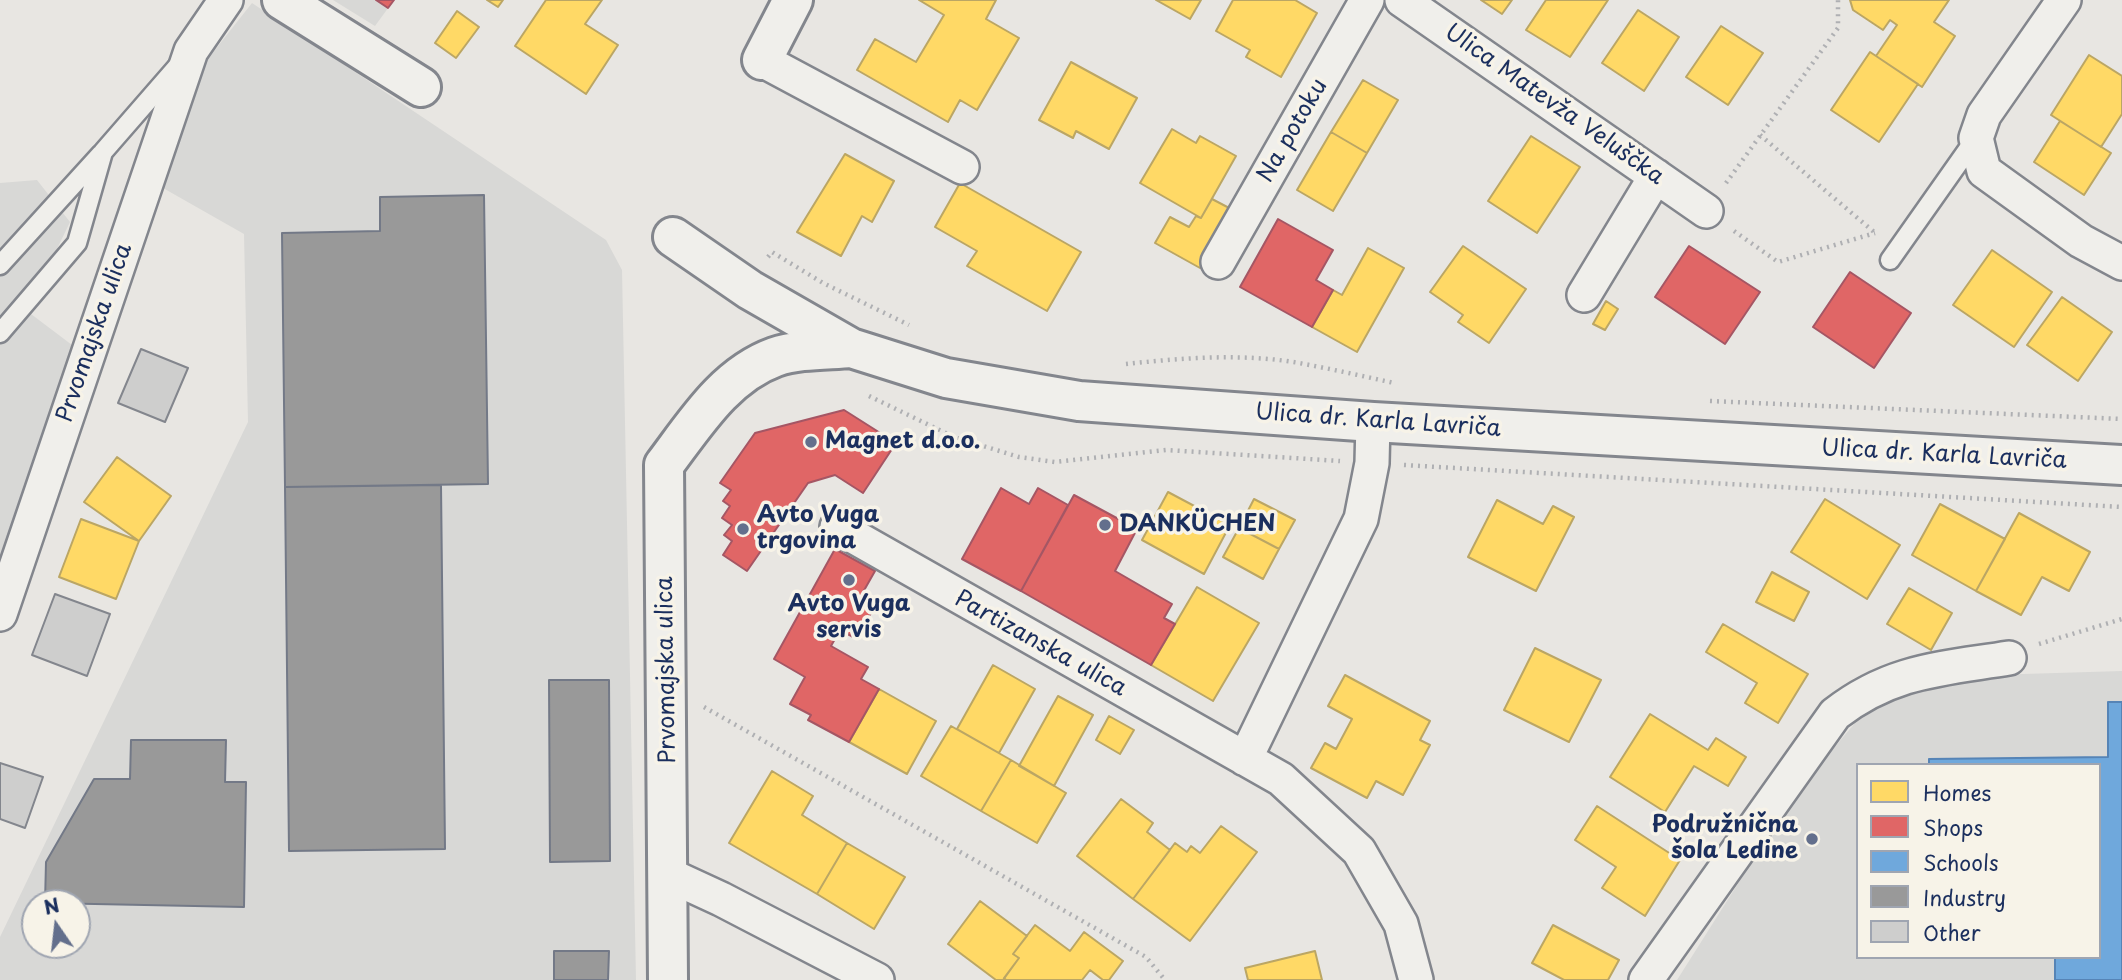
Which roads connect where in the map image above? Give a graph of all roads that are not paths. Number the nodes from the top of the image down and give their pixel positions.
1 (226, 0) edge
2 (282, 0) edge
3 (793, 0) edge
4 (1367, 0) edge
5 (1402, 0) edge
6 (2064, 0) edge
7 (191, 51) junction
8 (762, 60) joint
9 (421, 87) dead end
10 (1976, 138) junction
11 (103, 152) junction
12 (962, 167) dead end
13 (1656, 176) junction
14 (1706, 211) road end
15 (673, 237) dead end
16 (1890, 260) dead end
17 (1218, 262) dead end
18 (2122, 263) edge
19 (0, 265) edge
20 (1584, 295) dead end
21 (0, 333) edge
22 (851, 348) junction
23 (1373, 422) junction
24 (2122, 466) edge
25 (836, 527) dead end
26 (0, 614) edge
27 (2009, 658) road end
28 (1245, 759) junction
29 (669, 876) junction
30 (668, 980) edge
31 (877, 980) edge
32 (1416, 980) edge
33 (1646, 980) edge

1 - 7 street, Prvomajska ulica
2 - 9 main road
3 - 8 main road
4 - 17 street, Na potoku
5 - 13 street, Ulica Matevža Veluščka
6 - 10 street
7 - 11 lane
7 - 26 street, Prvomajska ulica
8 - 12 street
10 - 16 lane
10 - 18 street
11 - 19 lane
11 - 21 lane
13 - 14 street, Ulica Matevža Veluščka
13 - 20 street
15 - 22 main road, Ulica dr. Karla Lavriča
22 - 23 main road, Ulica dr. Karla Lavriča
22 - 29 main road, Prvomajska ulica
23 - 24 main road, Ulica dr. Karla Lavriča
23 - 28 street
25 - 28 street, Partizanska ulica
27 - 33 street
28 - 32 street, Partizanska ulica
29 - 30 main road, Prvomajska ulica
29 - 31 street

